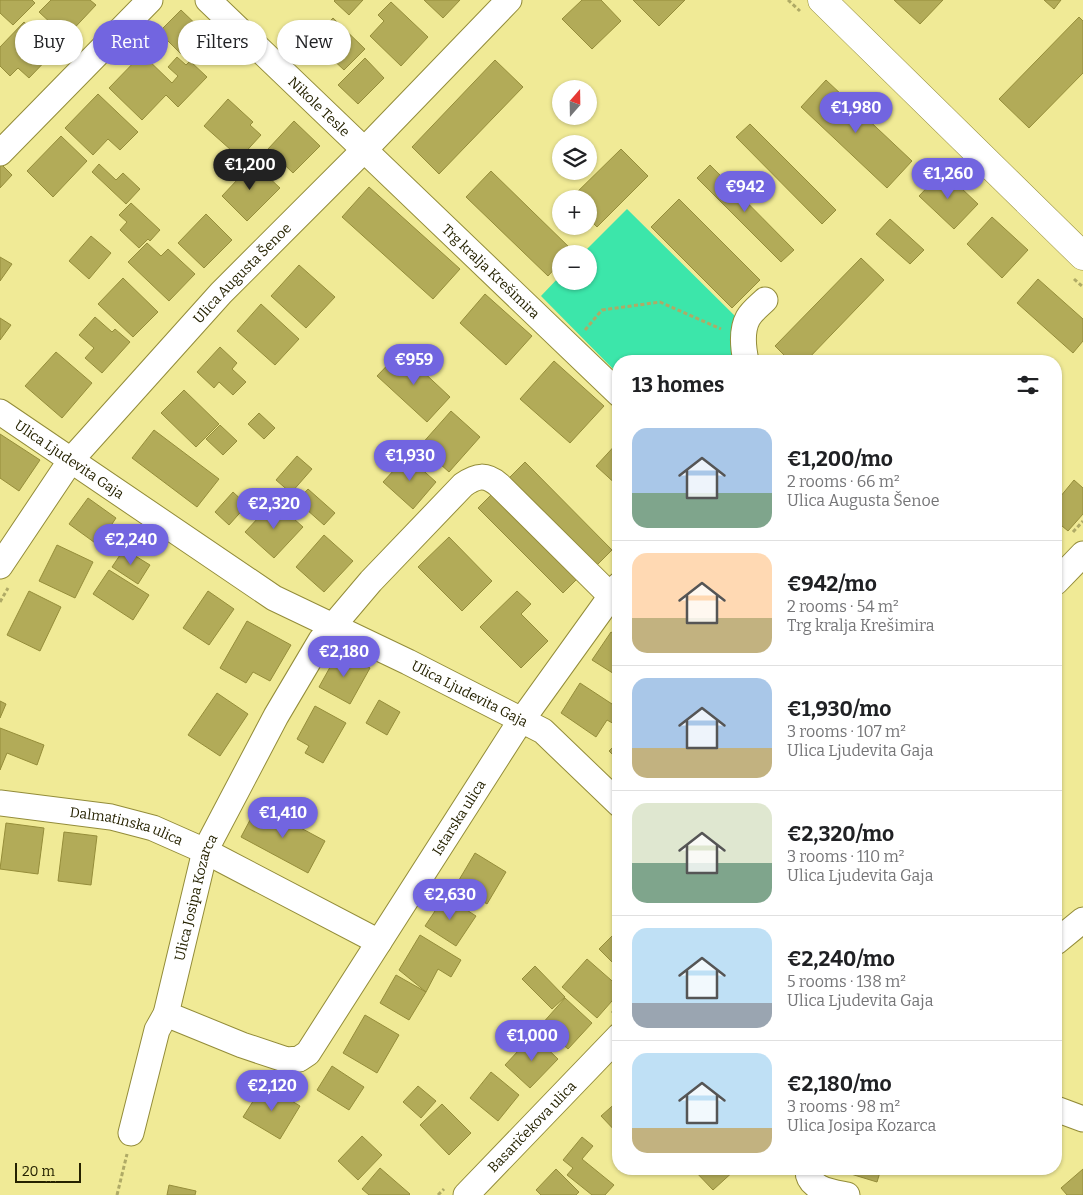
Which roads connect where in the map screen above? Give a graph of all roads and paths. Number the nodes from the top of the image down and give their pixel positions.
1 (150, 0) edge
2 (208, 0) edge
3 (509, 0) edge
4 (822, 0) edge
5 (363, 150) junction
6 (0, 154) edge
7 (1083, 256) edge
8 (766, 300) dead end
9 (743, 334) junction
10 (570, 348) junction
11 (745, 355) edge
12 (612, 387) edge
13 (0, 412) edge
14 (71, 460) junction
15 (1083, 554) edge
16 (0, 566) edge
17 (1062, 576) edge
18 (612, 588) edge
19 (612, 595) edge
20 (332, 626) junction
21 (522, 720) junction
22 (612, 797) edge
23 (0, 804) edge
24 (205, 851) junction
25 (1083, 920) edge
26 (1062, 937) edge
27 (379, 942) junction
28 (166, 1014) junction
29 (612, 1043) edge
30 (1062, 1111) edge
31 (1083, 1119) edge
32 (131, 1133) joint
33 (809, 1175) edge
34 (117, 1195) edge
35 (466, 1195) edge
36 (847, 1195) edge

1 - 6 street
2 - 5 street, Nikole Tesle
3 - 5 street, Ulica Augusta Šenoe
4 - 7 street
5 - 10 street, Trg kralja Krešimira
5 - 14 street, Ulica Augusta Šenoe
8 - 9 street
9 - 10 path
9 - 11 street
10 - 12 street, Trg kralja Krešimira
13 - 14 street, Ulica Ljudevita Gaja
14 - 16 street, Ulica Augusta Šenoe
14 - 20 street, Ulica Ljudevita Gaja
15 - 17 street
18 - 20 street, Ulica Josipa Kozarca
19 - 21 street, Istarska ulica
20 - 21 street, Ulica Ljudevita Gaja
20 - 24 street, Ulica Josipa Kozarca
21 - 22 street, Ulica Ljudevita Gaja
21 - 27 street, Istarska ulica
23 - 24 street, Dalmatinska ulica
24 - 27 street, Dalmatinska ulica
24 - 28 street, Ulica Josipa Kozarca
25 - 26 street
27 - 28 street, Istarska ulica
28 - 32 street, Ulica Josipa Kozarca
29 - 35 street, Basaričekova ulica
30 - 31 street
32 - 34 path
33 - 36 street

